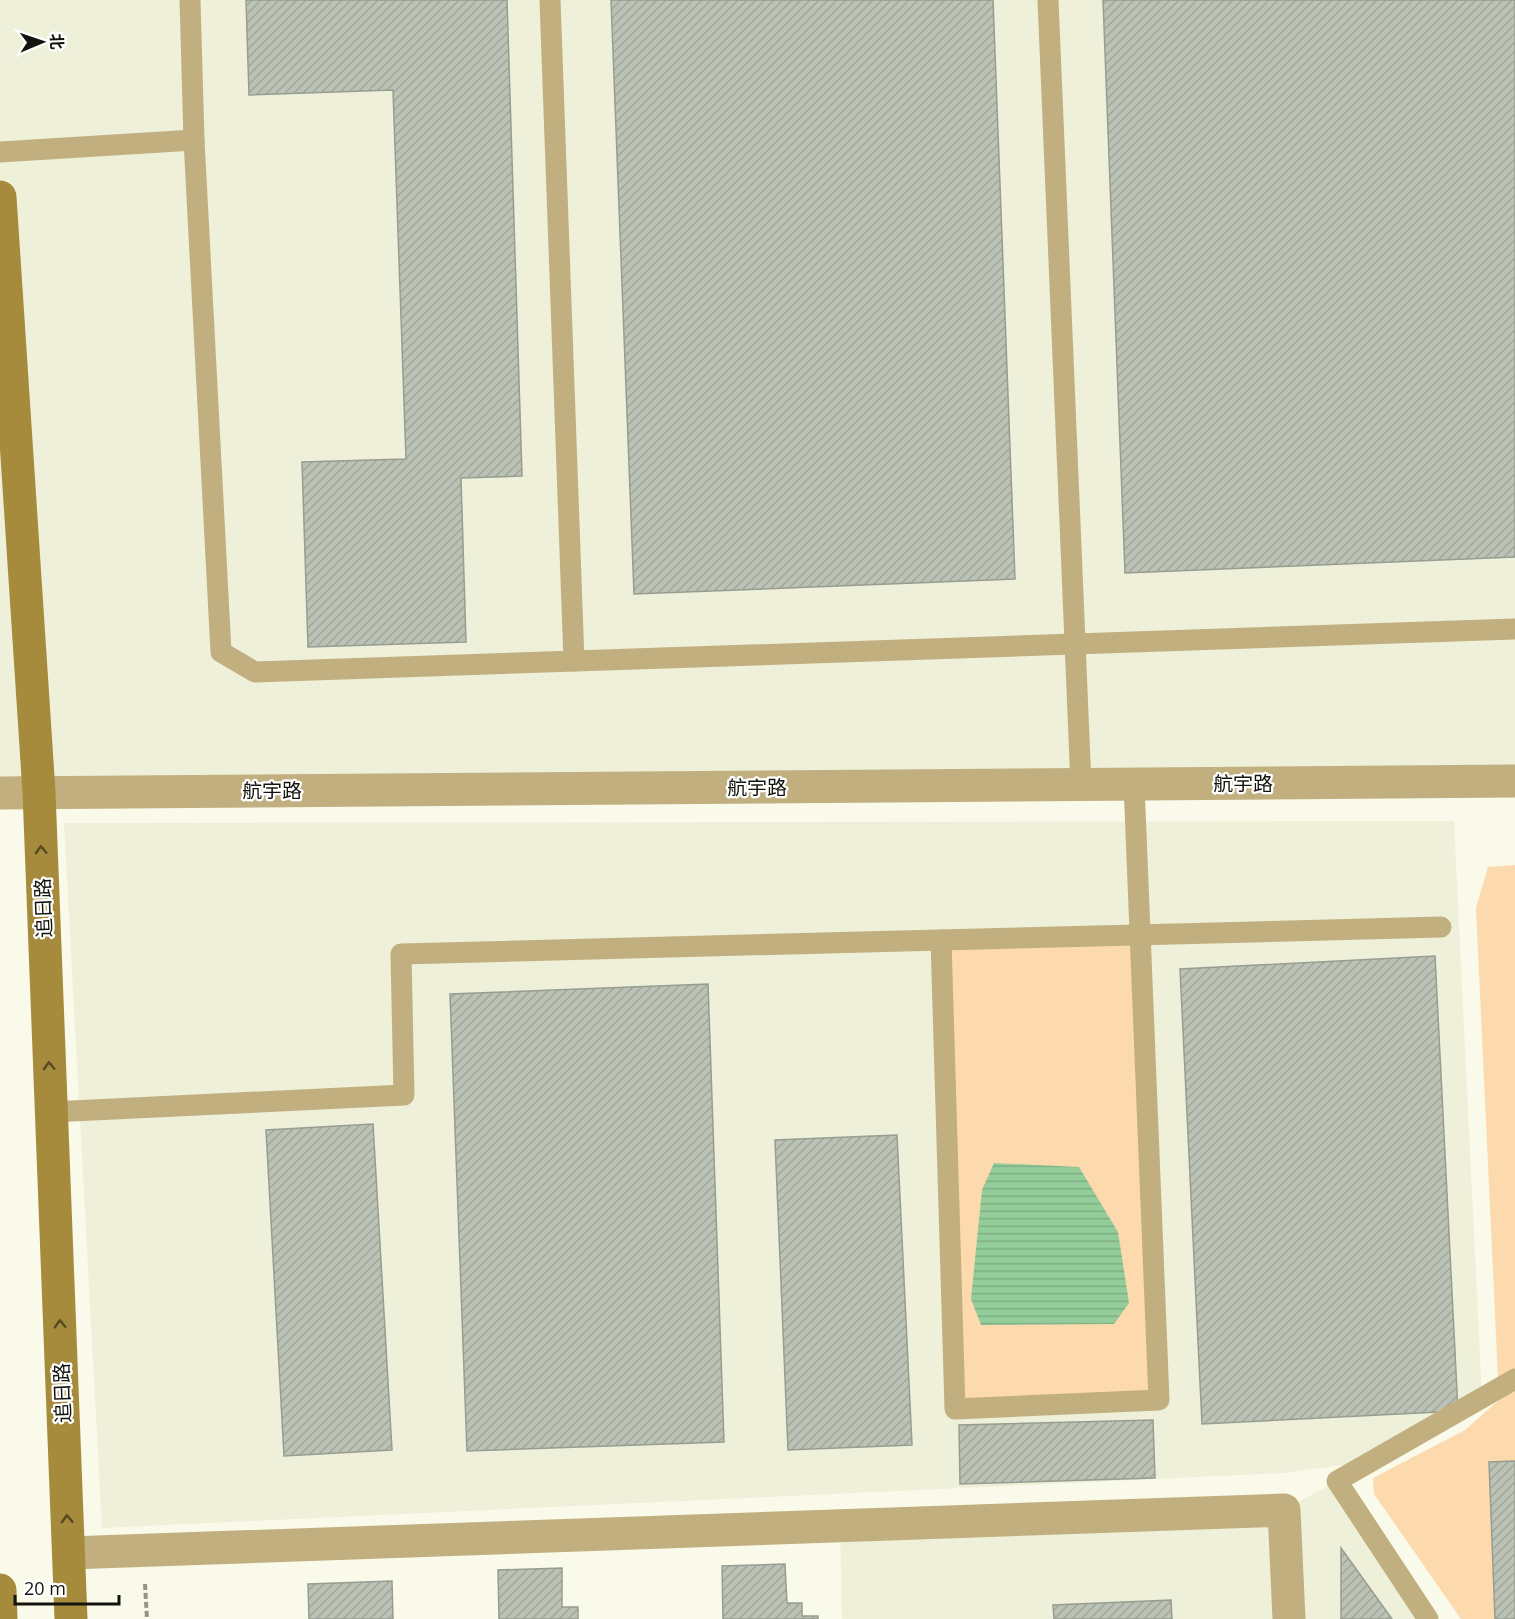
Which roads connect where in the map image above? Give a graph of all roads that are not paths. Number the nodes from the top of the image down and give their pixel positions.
1 (190, 0) edge
2 (550, 0) edge
3 (1048, 0) edge
4 (194, 140) junction
5 (0, 152) edge
6 (0, 197) edge
7 (1515, 629) edge
8 (1076, 644) junction
9 (574, 661) junction
10 (1515, 781) edge
11 (1081, 784) junction
12 (1134, 784) junction
13 (39, 792) junction
14 (0, 793) edge
15 (1441, 927) dead end
16 (1140, 935) junction
17 (941, 940) junction
18 (51, 1113) junction
19 (1515, 1379) edge
20 (69, 1553) junction
21 (0, 1590) edge
22 (1, 1619) edge
23 (71, 1619) edge
24 (1289, 1619) edge
25 (1428, 1619) edge

1 - 4 lane
2 - 9 lane
3 - 8 lane
4 - 5 lane
4 - 9 lane
6 - 13 main road, 追日路
7 - 8 lane
8 - 9 lane
8 - 11 lane
10 - 12 street, 航宇路
11 - 12 street, 航宇路
11 - 13 street, 航宇路
12 - 16 lane
13 - 14 street, 航宇路
18 -> 13 main road, 追日路
15 - 16 lane
16 - 17 lane
16 - 17 lane
17 - 18 lane
20 -> 18 main road, 追日路
19 - 25 lane
20 - 23 main road, 追日路
20 - 24 street
21 - 22 main road

